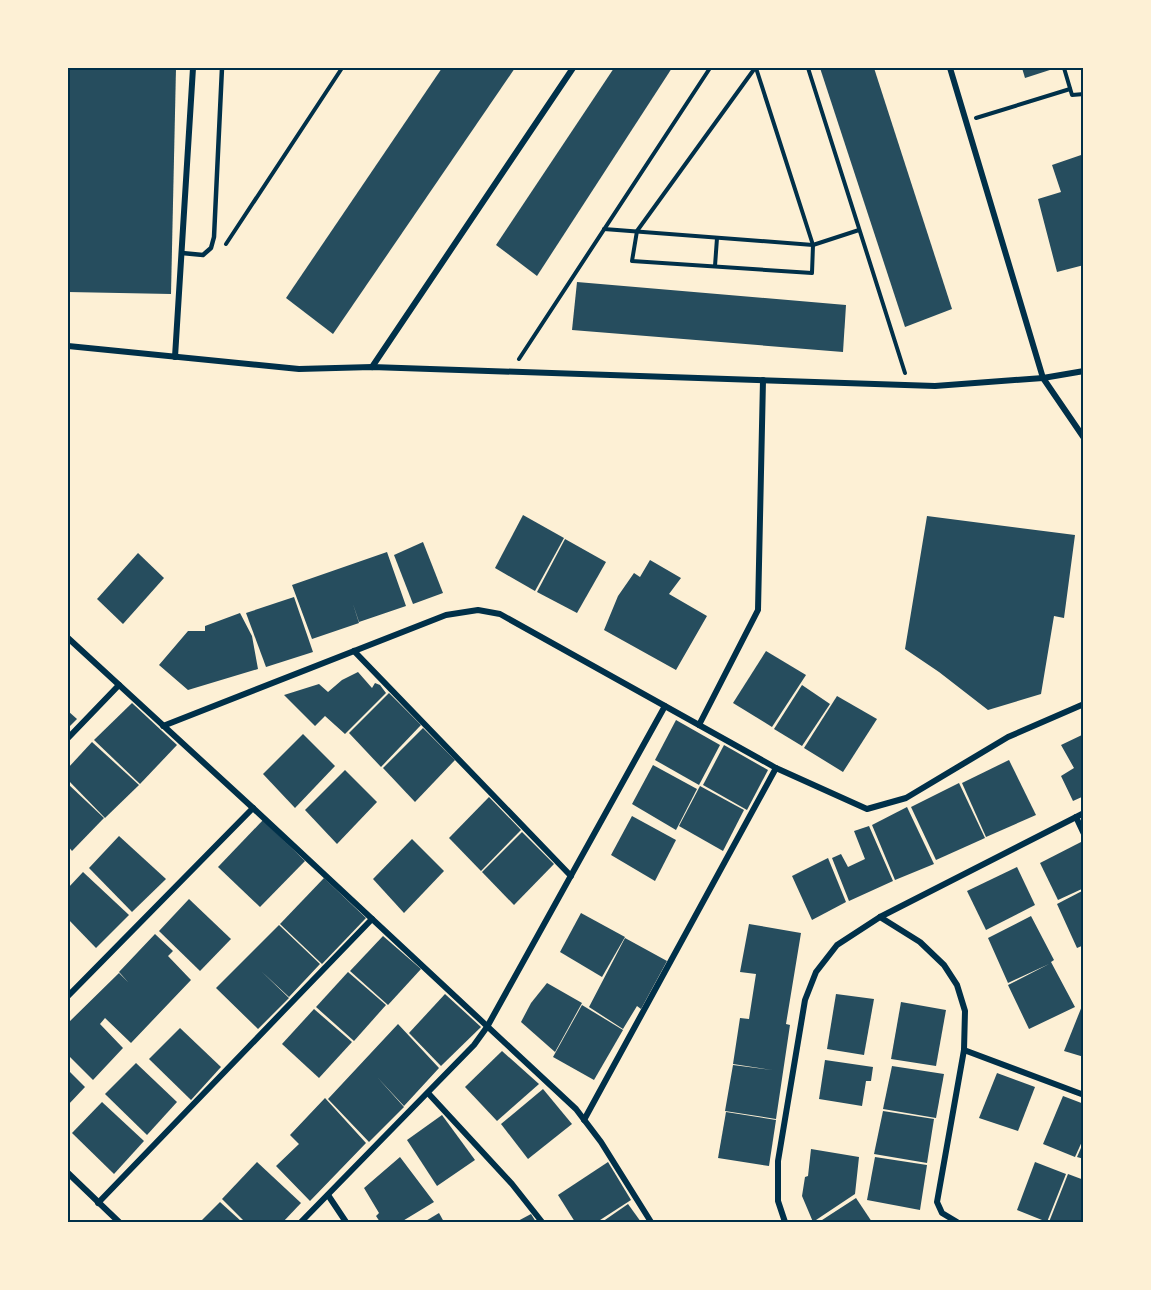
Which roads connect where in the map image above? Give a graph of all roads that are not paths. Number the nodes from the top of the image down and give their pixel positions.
1 (193, 68) edge
2 (222, 68) edge
3 (573, 68) edge
4 (950, 68) edge
5 (182, 253) junction
6 (68, 346) edge
7 (175, 357) junction
8 (372, 367) junction
9 (1083, 371) edge
10 (1043, 378) junction
11 (764, 380) junction
12 (1083, 438) edge
13 (68, 638) edge
14 (354, 651) junction
15 (119, 686) junction
16 (1083, 704) edge
17 (665, 706) junction
18 (699, 725) junction
19 (163, 726) junction
20 (68, 738) edge
21 (776, 768) junction
22 (253, 808) junction
23 (1083, 813) edge
24 (1076, 817) junction
25 (1083, 834) edge
26 (571, 876) junction
27 (880, 917) junction
28 (372, 919) junction
29 (68, 996) edge
30 (487, 1027) junction
31 (964, 1050) junction
32 (428, 1093) junction
33 (1083, 1095) edge
34 (584, 1120) junction
35 (68, 1173) edge
36 (328, 1195) junction
37 (98, 1203) junction
38 (119, 1222) edge
39 (301, 1222) edge
40 (346, 1222) edge
41 (542, 1222) edge
42 (651, 1222) edge
43 (785, 1222) edge
44 (957, 1222) edge

1 - 5 street
2 - 5 lane
3 - 8 street
4 - 10 street
5 - 7 street
6 - 7 street
7 - 8 street
8 - 11 street
9 - 10 street
10 - 11 street
10 - 12 street
11 - 18 street
13 - 15 street
14 - 17 street
14 - 19 street
14 - 26 street
15 - 19 street
15 - 20 street
16 - 21 street
17 - 18 street
17 - 26 street
18 - 21 street
19 - 22 street
21 - 34 street
22 - 28 street
22 - 29 street
23 - 24 street
24 - 25 street
24 - 27 street
26 - 30 street
27 - 31 street
27 - 43 street
28 - 30 street
28 - 37 street
30 - 32 street
30 - 34 street
31 - 33 street
31 - 44 street
32 - 36 street
32 - 41 street
34 - 42 street
35 - 37 street
36 - 39 street
36 - 40 street
37 - 38 street

